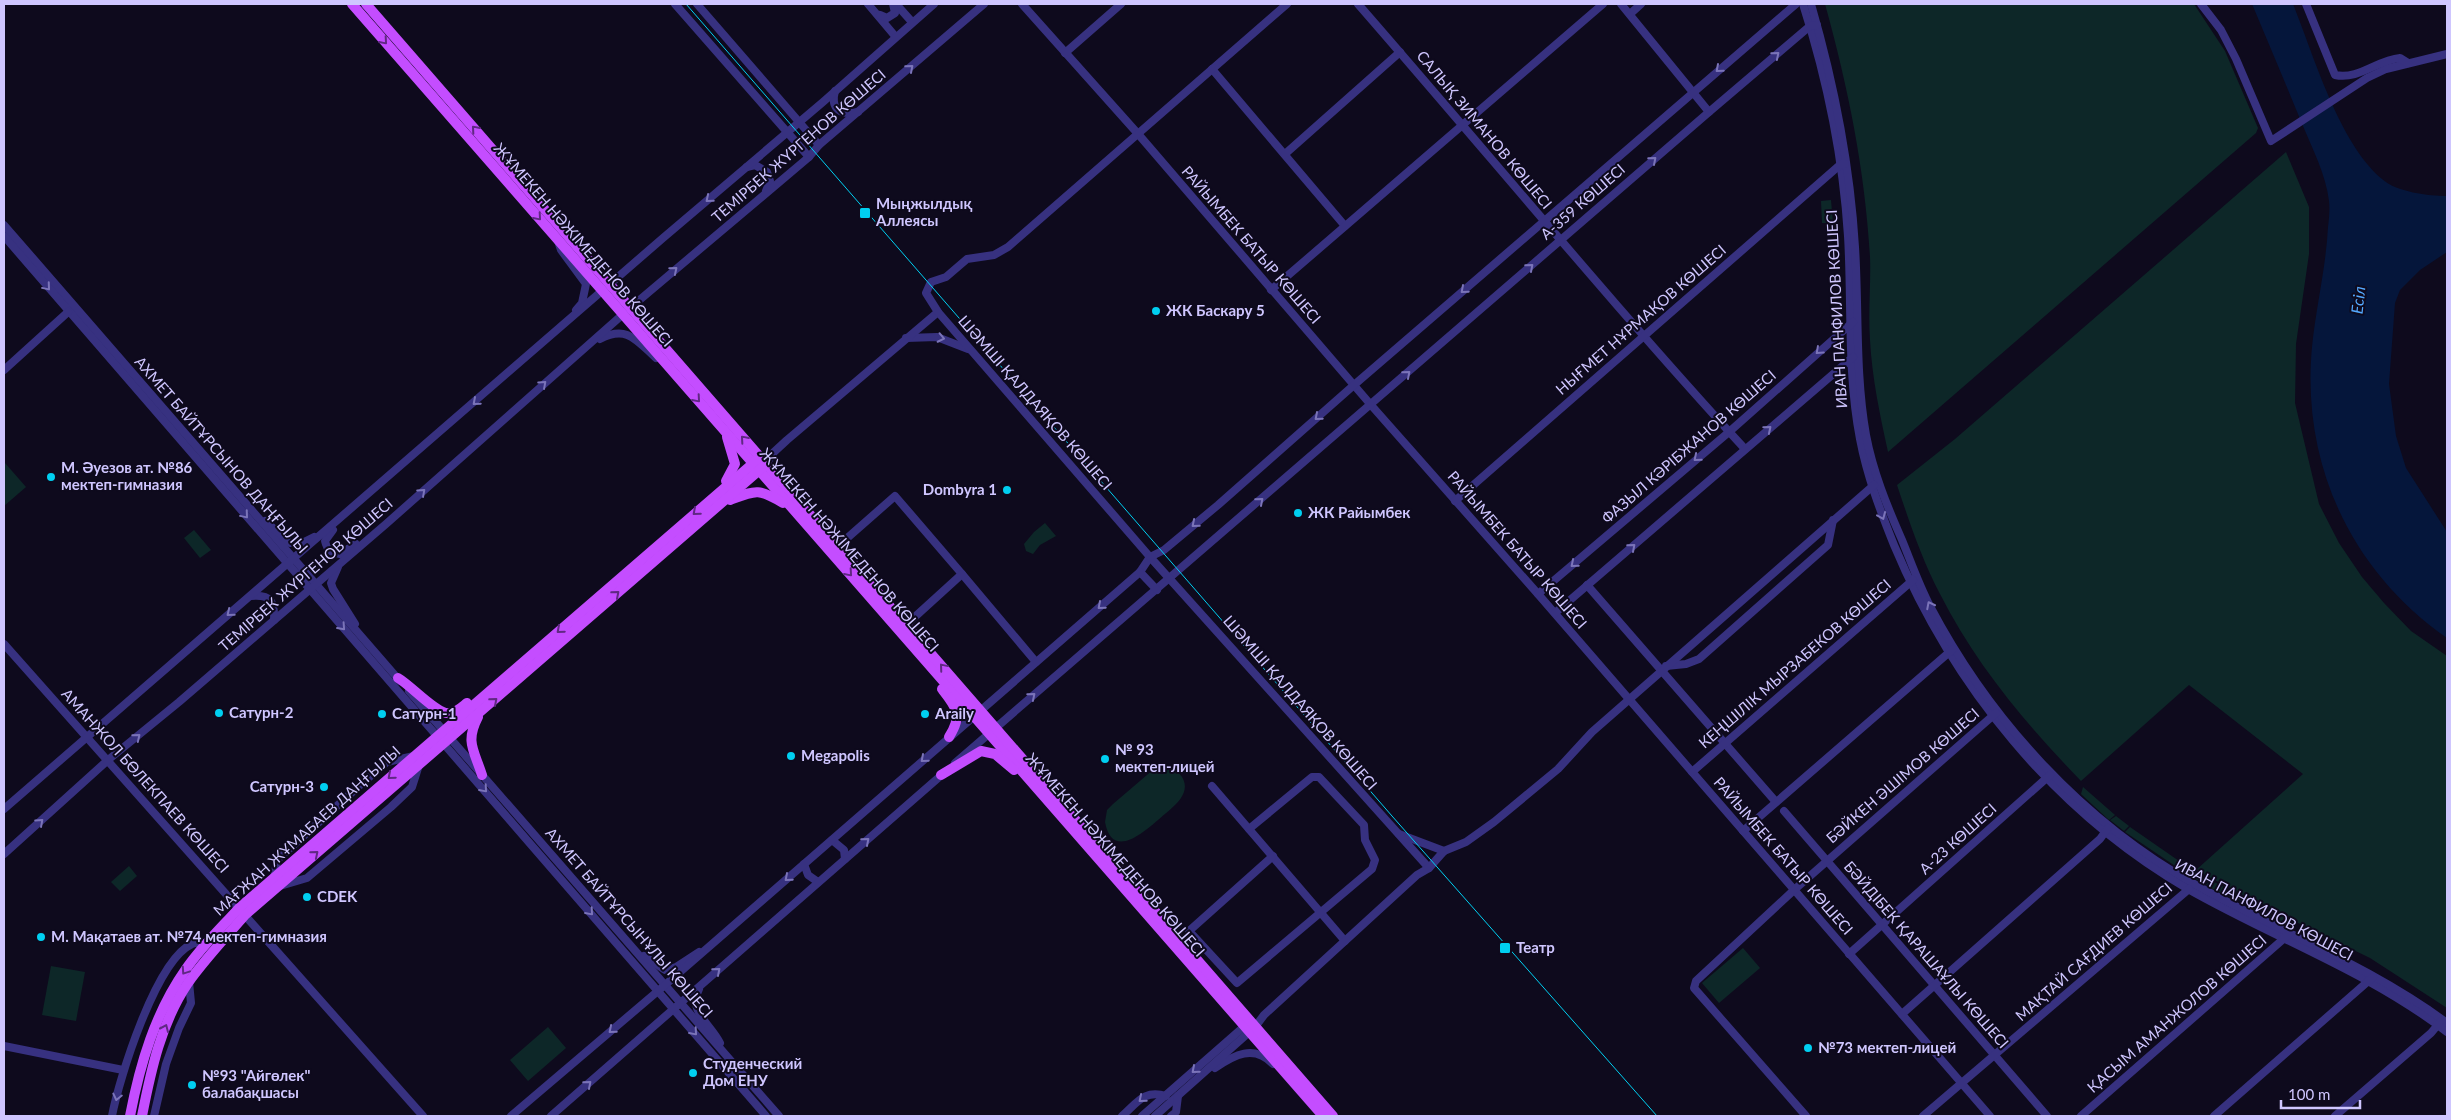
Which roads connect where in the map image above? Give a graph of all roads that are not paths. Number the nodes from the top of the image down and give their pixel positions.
1 (352, 4) edge
2 (366, 4) edge
3 (675, 4) edge
4 (697, 4) edge
5 (868, 4) edge
6 (894, 4) edge
7 (934, 4) edge
8 (984, 4) edge
9 (1022, 4) edge
10 (1121, 4) edge
11 (1358, 4) edge
12 (1602, 4) edge
13 (1621, 4) edge
14 (1641, 4) edge
15 (1796, 4) edge
16 (1803, 4) edge
17 (1811, 4) edge
18 (2201, 4) edge
19 (2306, 4) edge
20 (1282, 5) edge
21 (874, 11) junction
22 (1630, 14) junction
23 (912, 22) junction
24 (1813, 25) junction
25 (896, 36) junction
26 (1400, 52) junction
27 (1065, 53) junction
28 (2447, 54) edge
29 (2408, 63) junction
30 (1212, 69) junction
31 (836, 91) junction
32 (1694, 91) junction
33 (860, 112) junction
34 (1709, 112) junction
35 (798, 122) junction
36 (1463, 124) junction
37 (787, 131) junction
38 (1139, 135) junction
39 (819, 145) junction
40 (1285, 154) junction
41 (809, 157) junction
42 (1844, 164) junction
43 (747, 168) junction
44 (763, 195) junction
45 (1543, 222) junction
46 (4, 225) edge
47 (1345, 226) junction
48 (4, 236) edge
49 (557, 238) junction
50 (1561, 240) junction
51 (606, 288) junction
52 (1272, 290) junction
53 (627, 311) junction
54 (68, 312) junction
55 (938, 312) junction
56 (1854, 321) junction
57 (566, 324) junction
58 (1644, 336) junction
59 (906, 338) junction
60 (589, 344) junction
61 (973, 352) junction
62 (1854, 357) junction
63 (669, 367) junction
64 (4, 370) edge
65 (1354, 385) junction
66 (155, 405) junction
67 (1371, 406) junction
68 (725, 431) junction
69 (1729, 432) junction
70 (1744, 449) junction
71 (759, 464) junction
72 (1878, 482) junction
73 (1871, 487) junction
74 (721, 490) junction
75 (366, 497) junction
76 (1455, 501) junction
77 (722, 502) junction
78 (248, 506) junction
79 (791, 507) junction
80 (1833, 520) junction
81 (386, 524) junction
82 (323, 534) junction
83 (838, 547) junction
84 (1150, 558) junction
85 (290, 561) junction
86 (339, 564) junction
87 (1140, 572) junction
88 (962, 574) junction
89 (1917, 577) junction
90 (1171, 579) junction
91 (1910, 583) junction
92 (317, 584) junction
93 (1588, 585) junction
94 (1157, 590) junction
95 (310, 591) junction
96 (1538, 594) junction
97 (251, 596) junction
98 (1555, 613) junction
99 (274, 620) junction
100 (907, 624) junction
101 (362, 637) junction
102 (4, 644) edge
103 (1951, 650) junction
104 (927, 662) junction
105 (1036, 662) junction
106 (1664, 668) junction
107 (398, 678) junction
108 (492, 689) junction
109 (1629, 700) junction
110 (480, 713) junction
111 (977, 713) junction
112 (1996, 714) junction
113 (992, 730) junction
114 (87, 736) junction
115 (444, 737) junction
116 (949, 737) junction
117 (1725, 744) junction
118 (456, 750) junction
119 (108, 760) junction
120 (417, 760) junction
121 (1692, 772) junction
122 (482, 774) junction
123 (2050, 775) junction
124 (941, 776) junction
125 (1030, 781) junction
126 (1212, 786) dead end
127 (1776, 802) junction
128 (4, 809) edge
129 (1784, 811) dead end
130 (1249, 829) junction
131 (2108, 829) junction
132 (1743, 831) junction
133 (1397, 834) junction
134 (832, 840) junction
135 (1444, 851) junction
136 (4, 854) edge
137 (1273, 856) junction
138 (845, 859) junction
139 (1827, 861) junction
140 (804, 864) junction
141 (1429, 868) junction
142 (818, 882) junction
143 (274, 883) junction
144 (2189, 889) junction
145 (1794, 890) junction
146 (242, 912) junction
147 (1321, 913) junction
148 (1882, 926) junction
149 (2288, 935) junction
150 (1345, 941) junction
151 (207, 942) junction
152 (631, 946) junction
153 (705, 950) junction
154 (1849, 954) junction
155 (2372, 978) junction
156 (189, 982) junction
157 (701, 984) junction
158 (665, 985) junction
159 (1935, 986) junction
160 (658, 991) junction
161 (680, 1003) junction
162 (673, 1008) junction
163 (1902, 1014) junction
164 (2443, 1022) edge
165 (1250, 1027) junction
166 (2447, 1032) edge
167 (4, 1046) edge
168 (725, 1054) junction
169 (1995, 1055) junction
170 (123, 1070) junction
171 (1962, 1082) junction
172 (1189, 1086) junction
173 (1298, 1087) junction
174 (1166, 1096) junction
175 (1178, 1096) junction
176 (112, 1116) edge
177 (130, 1116) edge
178 (142, 1116) edge
179 (154, 1116) edge
180 (423, 1116) edge
181 (511, 1116) edge
182 (551, 1116) edge
183 (766, 1116) edge
184 (779, 1116) edge
185 (1122, 1116) edge
186 (1142, 1116) edge
187 (1155, 1116) edge
188 (1171, 1116) edge
189 (1323, 1116) edge
190 (1333, 1116) edge
191 (1806, 1116) edge
192 (1923, 1116) edge
193 (1990, 1116) edge
194 (2048, 1116) edge
195 (2081, 1116) edge
196 (2214, 1116) edge
197 (2335, 1116) edge

1 -> 49 main road, ЖҰМЕКЕН НӘЖІМЕДЕНОВ КӨШЕСІ
51 -> 2 main road, ЖҰМЕКЕН НӘЖІМЕДЕНОВ КӨШЕСІ
3 - 37 street
4 - 35 street
5 - 21 street
6 - 21 street
6 - 23 street
7 - 23 street, ТЕМІРБЕК ЖҮРГЕНОВ КӨШЕСІ
33 -> 8 street, ТЕМІРБЕК ЖҮРГЕНОВ КӨШЕСІ
9 - 27 street, РАЙЫМБЕК БАТЫР КӨШЕСІ
10 - 27 street
11 - 26 street, САЛЫҚ ЗИМАНОВ КӨШЕСІ
12 - 36 street
13 - 22 street
14 - 22 street
15 -> 32 street
16 - 24 street, ИВАН ПАНФИЛОВ КӨШЕСІ
17 - 24 street, ИВАН ПАНФИЛОВ КӨШЕСІ
18 - 29 street
19 - 29 street
20 - 30 street
21 - 25 street
22 - 32 street
23 - 25 street, ТЕМІРБЕК ЖҮРГЕНОВ КӨШЕСІ
34 -> 24 street, А-359 КӨШЕСІ
24 - 42 street, ИВАН ПАНФИЛОВ КӨШЕСІ
25 - 31 street, ТЕМІРБЕК ЖҮРГЕНОВ КӨШЕСІ
26 - 36 street, САЛЫҚ ЗИМАНОВ КӨШЕСІ
26 - 40 street
27 - 38 street, РАЙЫМБЕК БАТЫР КӨШЕСІ
28 - 29 street
30 - 38 street
30 - 40 street
31 - 33 street
31 - 35 street, ТЕМІРБЕК ЖҮРГЕНОВ КӨШЕСІ
32 - 34 street
32 - 45 street
33 - 39 street, ТЕМІРБЕК ЖҮРГЕНОВ КӨШЕСІ
50 -> 34 street, А-359 КӨШЕСІ
35 - 37 street, ТЕМІРБЕК ЖҮРГЕНОВ КӨШЕСІ
35 - 39 street
36 - 45 street, САЛЫҚ ЗИМАНОВ КӨШЕСІ
36 - 47 street
37 - 41 street
37 - 43 street, ТЕМІРБЕК ЖҮРГЕНОВ КӨШЕСІ
38 - 52 street, РАЙЫМБЕК БАТЫР КӨШЕСІ
38 - 55 street, ШӘМШІ ҚАЛДАЯҚОВ КӨШЕСІ
39 - 41 street, ТЕМІРБЕК ЖҮРГЕНОВ КӨШЕСІ
40 - 47 street
41 - 44 street, ТЕМІРБЕК ЖҮРГЕНОВ КӨШЕСІ
42 - 56 street, ИВАН ПАНФИЛОВ КӨШЕСІ
42 - 58 street, НЫҒМЕТ НҰРМАҚОВ КӨШЕСІ
43 - 44 street
43 -> 51 street, ТЕМІРБЕК ЖҮРГЕНОВ КӨШЕСІ
53 -> 44 street, ТЕМІРБЕК ЖҮРГЕНОВ КӨШЕСІ
45 - 50 street, САЛЫҚ ЗИМАНОВ КӨШЕСІ
45 -> 65 street
46 - 66 street, АХМЕТ БАЙТҰРСЫНОВ ДАҢҒЫЛЫ
47 - 52 street
48 -> 54 street, АХМЕТ БАЙТҰРСЫНОВ ДАҢҒЫЛЫ
49 - 51 main road, ЖҰМЕКЕН НӘЖІМЕДЕНОВ КӨШЕСІ
49 - 57 street
50 - 58 street, САЛЫҚ ЗИМАНОВ КӨШЕСІ
67 -> 50 street, А-359 КӨШЕСІ
51 - 53 main road, ЖҰМЕКЕН НӘЖІМЕДЕНОВ КӨШЕСІ
51 - 57 street, ТЕМІРБЕК ЖҮРГЕНОВ КӨШЕСІ
52 - 65 street, РАЙЫМБЕК БАТЫР КӨШЕСІ
53 - 60 street, ТЕМІРБЕК ЖҮРГЕНОВ КӨШЕСІ
53 - 63 main road, ЖҰМЕКЕН НӘЖІМЕДЕНОВ КӨШЕСІ
71 -> 53 main road, ЖҰМЕКЕН НӘЖІМЕДЕНОВ КӨШЕСІ
54 - 64 street
54 - 66 street, АХМЕТ БАЙТҰРСЫНОВ ДАҢҒЫЛЫ
55 - 59 street
55 - 61 street, ШӘМШІ ҚАЛДАЯҚОВ КӨШЕСІ
56 - 62 street, ИВАН ПАНФИЛОВ КӨШЕСІ
56 -> 69 street, ФАЗЫЛ КӘРІБЖАНОВ КӨШЕСІ
57 -> 75 street, ТЕМІРБЕК ЖҮРГЕНОВ КӨШЕСІ
58 - 69 street, САЛЫҚ ЗИМАНОВ КӨШЕСІ
58 - 76 street, НЫҒМЕТ НҰРМАҚОВ КӨШЕСІ
59 -> 61 street
59 - 71 street
60 - 63 street
81 -> 60 street, ТЕМІРБЕК ЖҮРГЕНОВ КӨШЕСІ
61 - 84 street, ШӘМШІ ҚАЛДАЯҚОВ КӨШЕСІ
70 -> 62 street
62 - 72 street, ИВАН ПАНФИЛОВ КӨШЕСІ
62 - 73 street, ИВАН ПАНФИЛОВ КӨШЕСІ
63 -> 68 main road, ЖҰМЕКЕН НӘЖІМЕДЕНОВ КӨШЕСІ
65 - 67 street, РАЙЫМБЕК БАТЫР КӨШЕСІ
65 -> 84 street
66 - 78 street, АХМЕТ БАЙТҰРСЫНОВ ДАҢҒЫЛЫ
66 -> 85 street, АХМЕТ БАЙТҰРСЫНОВ ДАҢҒЫЛЫ
67 - 76 street, РАЙЫМБЕК БАТЫР КӨШЕСІ
90 -> 67 street, А-359 КӨШЕСІ
68 - 71 main road, ЖҰМЕКЕН НӘЖІМЕДЕНОВ КӨШЕСІ
68 - 74 main road
69 - 70 street, САЛЫҚ ЗИМАНОВ КӨШЕСІ
69 -> 96 street, ФАЗЫЛ КӘРІБЖАНОВ КӨШЕСІ
93 -> 70 street
71 - 74 main road
71 - 77 main road
71 - 79 main road, ЖҰМЕКЕН НӘЖІМЕДЕНОВ КӨШЕСІ
71 - 83 main road, ЖҰМЕКЕН НӘЖІМЕДЕНОВ КӨШЕСІ
72 - 73 street
72 - 89 street, ИВАН ПАНФИЛОВ КӨШЕСІ
73 - 80 street
73 -> 91 street, ИВАН ПАНФИЛОВ КӨШЕСІ
74 -> 108 main road
75 - 81 street
75 - 82 street, ТЕМІРБЕК ЖҮРГЕНОВ КӨШЕСІ
76 - 96 street, РАЙЫМБЕК БАТЫР КӨШЕСІ
77 - 79 main road
110 -> 77 main road
78 - 82 street
78 - 85 street, АХМЕТ БАЙТҰРСЫНОВ ДАҢҒЫЛЫ
79 -> 104 main road, ЖҰМЕКЕН НӘЖІМЕДЕНОВ КӨШЕСІ
80 - 106 street
80 - 106 street
81 - 86 street, ТЕМІРБЕК ЖҮРГЕНОВ КӨШЕСІ
82 - 85 street, ТЕМІРБЕК ЖҮРГЕНОВ КӨШЕСІ
83 - 88 street
83 - 100 main road, ЖҰМЕКЕН НӘЖІМЕДЕНОВ КӨШЕСІ
84 - 87 street
84 - 90 street, ШӘМШІ ҚАЛДАЯҚОВ КӨШЕСІ
85 - 92 street, АХМЕТ БАЙТҰРСЫНОВ ДАҢҒЫЛЫ
85 - 95 street, АХМЕТ БАЙТҰРСЫНОВ ДАҢҒЫЛЫ
85 - 97 street, ТЕМІРБЕК ЖҮРГЕНОВ КӨШЕСІ
86 - 92 street, ТЕМІРБЕК ЖҮРГЕНОВ КӨШЕСІ
86 - 101 street
87 - 94 street
87 -> 105 street
88 - 100 street
88 - 105 street
89 - 91 street, КЕҢШІЛІК МЫРЗАБЕКОВ КӨШЕСІ
103 -> 89 street, ИВАН ПАНФИЛОВ КӨШЕСІ
90 - 94 street, А-359 КӨШЕСІ
90 - 133 street, ШӘМШІ ҚАЛДАЯҚОВ КӨШЕСІ
91 - 103 street, ИВАН ПАНФИЛОВ КӨШЕСІ
91 - 117 street, КЕҢШІЛІК МЫРЗАБЕКОВ КӨШЕСІ
92 - 95 street, ТЕМІРБЕК ЖҮРГЕНОВ КӨШЕСІ
92 - 101 street, АХМЕТ БАЙТҰРСЫНОВ ДАҢҒЫЛЫ
93 - 98 street
93 - 106 street
113 -> 94 street, А-359 КӨШЕСІ
95 - 99 street, ТЕМІРБЕК ЖҮРГЕНОВ КӨШЕСІ
95 -> 115 street, АХМЕТ БАЙТҰРСЫНОВ ДАҢҒЫЛЫ
96 - 98 street, РАЙЫМБЕК БАТЫР КӨШЕСІ
97 - 99 street
97 -> 114 street, ТЕМІРБЕК ЖҮРГЕНОВ КӨШЕСІ
98 - 109 street, РАЙЫМБЕК БАТЫР КӨШЕСІ
119 -> 99 street, ТЕМІРБЕК ЖҮРГЕНОВ КӨШЕСІ
111 -> 100 main road, ЖҰМЕКЕН НӘЖІМЕДЕНОВ КӨШЕСІ
101 - 107 street, АХМЕТ БАЙТҰРСЫНОВ ДАҢҒЫЛЫ
102 - 114 street, АМАНЖОЛ БӨЛЕКПАЕВ КӨШЕСІ
103 - 112 street, ИВАН ПАНФИЛОВ КӨШЕСІ
103 - 127 street
104 - 111 main road, ЖҰМЕКЕН НӘЖІМЕДЕНОВ КӨШЕСІ
104 - 116 main road
105 - 111 street
106 - 109 street
106 - 117 street
107 - 108 main road
107 - 115 street, АХМЕТ БАЙТҰРСЫНОВ ДАҢҒЫЛЫ
108 - 115 main road
109 - 121 street, РАЙЫМБЕК БАТЫР КӨШЕСІ
109 - 135 street
110 - 115 main road
110 - 122 main road
111 - 113 main road, ЖҰМЕКЕН НӘЖІМЕДЕНОВ КӨШЕСІ
111 - 116 street
112 - 123 street, ИВАН ПАНФИЛОВ КӨШЕСІ
112 - 139 street, БӘЙКЕН ӘШІМОВ КӨШЕСІ
113 - 124 street, А-359 КӨШЕСІ
113 - 125 main road, ЖҰМЕКЕН НӘЖІМЕДЕНОВ КӨШЕСІ
113 - 165 main road, ЖҰМЕКЕН НӘЖІМЕДЕНОВ КӨШЕСІ
114 - 119 street, АМАНЖОЛ БӨЛЕКПАЕВ КӨШЕСІ
114 - 128 street, ТЕМІРБЕК ЖҮРГЕНОВ КӨШЕСІ
115 - 118 street, АХМЕТ БАЙТҰРСЫНОВ ДАҢҒЫЛЫ
115 - 120 main road, МАҒЖАН ЖҰМАБАЕВ ДАҢҒЫЛЫ
116 -> 134 street
117 - 121 street, КЕҢШІЛІК МЫРЗАБЕКОВ КӨШЕСІ
117 - 127 street
118 - 122 street, АХМЕТ БАЙТҰРСЫНҰЛЫ КӨШЕСІ
118 -> 160 street, АХМЕТ БАЙТҰРСЫНҰЛЫ КӨШЕСІ
136 -> 119 street, ТЕМІРБЕК ЖҮРГЕНОВ КӨШЕСІ
119 - 146 street, АМАНЖОЛ БӨЛЕКПАЕВ КӨШЕСІ
120 - 143 main road, МАҒЖАН ЖҰМАБАЕВ ДАҢҒЫЛЫ
120 - 143 street
121 - 132 street, РАЙЫМБЕК БАТЫР КӨШЕСІ
122 - 152 street, АХМЕТ БАЙТҰРСЫНҰЛЫ КӨШЕСІ
123 - 131 street, ИВАН ПАНФИЛОВ КӨШЕСІ
123 - 148 street, А-23 КӨШЕСІ
124 - 125 main road
138 -> 124 street, А-359 КӨШЕСІ
125 - 165 main road, ЖҰМЕКЕН НӘЖІМЕДЕНОВ КӨШЕСІ
126 - 130 street
127 - 132 street
129 - 139 street, БӘЙДІБЕК ҚАРАШАҰЛЫ КӨШЕСІ
130 - 137 street
130 - 147 street
131 - 144 street, ИВАН ПАНФИЛОВ КӨШЕСІ
131 - 149 street, ИВАН ПАНФИЛОВ КӨШЕСІ
131 - 159 street
132 - 145 street, РАЙЫМБЕК БАТЫР КӨШЕСІ
133 - 135 street
133 - 141 street, ШӘМШІ ҚАЛДАЯҚОВ КӨШЕСІ
134 - 138 street
134 - 140 street
135 - 141 street
137 - 147 street
137 - 147 street
138 - 142 street, А-359 КӨШЕСІ
139 - 145 street, БӘЙКЕН ӘШІМОВ КӨШЕСІ
139 - 148 street, БӘЙДІБЕК ҚАРАШАҰЛЫ КӨШЕСІ
140 - 142 street
140 -> 153 street
141 - 150 street
157 -> 142 street, А-359 КӨШЕСІ
143 - 146 main road, МАҒЖАН ЖҰМАБАЕВ ДАҢҒЫЛЫ
144 - 149 street, ИВАН ПАНФИЛОВ КӨШЕСІ
144 - 169 street, МАҚТАЙ САҒДИЕВ КӨШЕСІ
145 - 154 street, РАЙЫМБЕК БАТЫР КӨШЕСІ
145 - 191 street, БӘЙКЕН ӘШІМОВ КӨШЕСІ
146 - 151 main road, МАҒЖАН ЖҰМАБАЕВ ДАҢҒЫЛЫ
146 - 156 main road, МАҒЖАН ЖҰМАБАЕВ ДАҢҒЫЛЫ
146 - 180 street, АМАНЖОЛ БӨЛЕКПАЕВ КӨШЕСІ
147 - 150 street
148 - 154 street, А-23 КӨШЕСІ
148 - 159 street, БӘЙДІБЕК ҚАРАШАҰЛЫ КӨШЕСІ
149 - 155 street, ИВАН ПАНФИЛОВ КӨШЕСІ
149 - 195 street, ҚАСЫМ АМАНЖОЛОВ КӨШЕСІ
150 - 165 street
151 - 170 street
151 -> 177 main road, МАҒЖАН ЖҰМАБАЕВ ДАҢҒЫЛЫ
152 - 153 street
152 - 158 street, АХМЕТ БАЙТҰРСЫНҰЛЫ КӨШЕСІ
153 - 158 street
154 - 163 street, РАЙЫМБЕК БАТЫР КӨШЕСІ
155 - 164 street, ИВАН ПАНФИЛОВ КӨШЕСІ
155 - 196 street
178 -> 156 main road, МАҒЖАН ЖҰМАБАЕВ ДАҢҒЫЛЫ
156 - 179 street
157 - 161 street, А-359 КӨШЕСІ
157 - 168 street
158 - 160 street
158 - 161 street, АХМЕТ БАЙТҰРСЫНҰЛЫ КӨШЕСІ
159 - 163 street
159 - 169 street, БӘЙДІБЕК ҚАРАШАҰЛЫ КӨШЕСІ
160 - 162 street, АХМЕТ БАЙТҰРСЫНҰЛЫ КӨШЕСІ
160 -> 181 street
161 - 162 street, А-359 КӨШЕСІ
161 - 168 street, АХМЕТ БАЙТҰРСЫНҰЛЫ КӨШЕСІ
182 -> 162 street, А-359 КӨШЕСІ
162 -> 183 street, АХМЕТ БАЙТҰРСЫНҰЛЫ КӨШЕСІ
163 - 171 street, РАЙЫМБЕК БАТЫР КӨШЕСІ
164 - 166 street, ИВАН ПАНФИЛОВ КӨШЕСІ
164 - 197 street
165 - 172 street
165 - 173 main road, ЖҰМЕКЕН НӘЖІМЕДЕНОВ КӨШЕСІ
165 -> 174 street
165 - 190 main road, ЖҰМЕКЕН НӘЖІМЕДЕНОВ КӨШЕСІ
167 - 170 street
168 - 184 street, АХМЕТ БАЙТҰРСЫНҰЛЫ КӨШЕСІ
169 - 171 street, МАҚТАЙ САҒДИЕВ КӨШЕСІ
169 - 194 street, БӘЙДІБЕК ҚАРАШАҰЛЫ КӨШЕСІ
170 -> 176 street
171 - 192 street, МАҚТАЙ САҒДИЕВ КӨШЕСІ
171 - 193 street, РАЙЫМБЕК БАТЫР КӨШЕСІ
172 - 173 street
172 - 175 street
173 - 189 main road, ЖҰМЕКЕН НӘЖІМЕДЕНОВ КӨШЕСІ
174 -> 185 street
174 - 186 street
175 - 187 street
175 - 188 street

